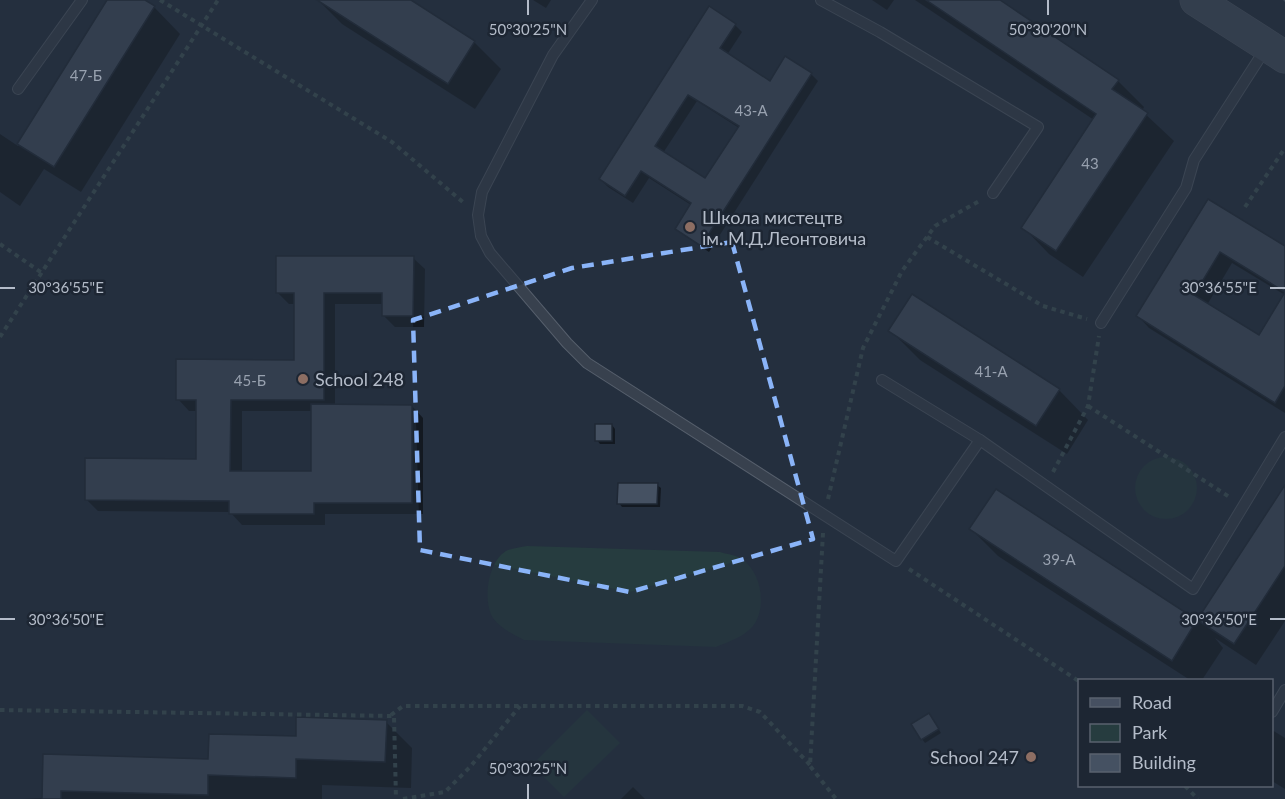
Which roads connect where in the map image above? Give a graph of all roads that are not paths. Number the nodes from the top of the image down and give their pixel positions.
1 (82, 0) edge
2 (592, 0) edge
3 (820, 0) edge
4 (1196, 0) edge
5 (1276, 51) edge
6 (18, 89) dead end
7 (993, 193) road end
8 (1101, 323) road end
9 (882, 380) dead end
10 (1285, 437) edge
11 (980, 440) junction
12 (1285, 690) edge
13 (1273, 710) edge

1 - 6 lane
2 - 11 lane
3 - 7 lane
4 - 5 street
5 - 8 lane
9 - 11 lane
10 - 11 lane
12 - 13 lane

